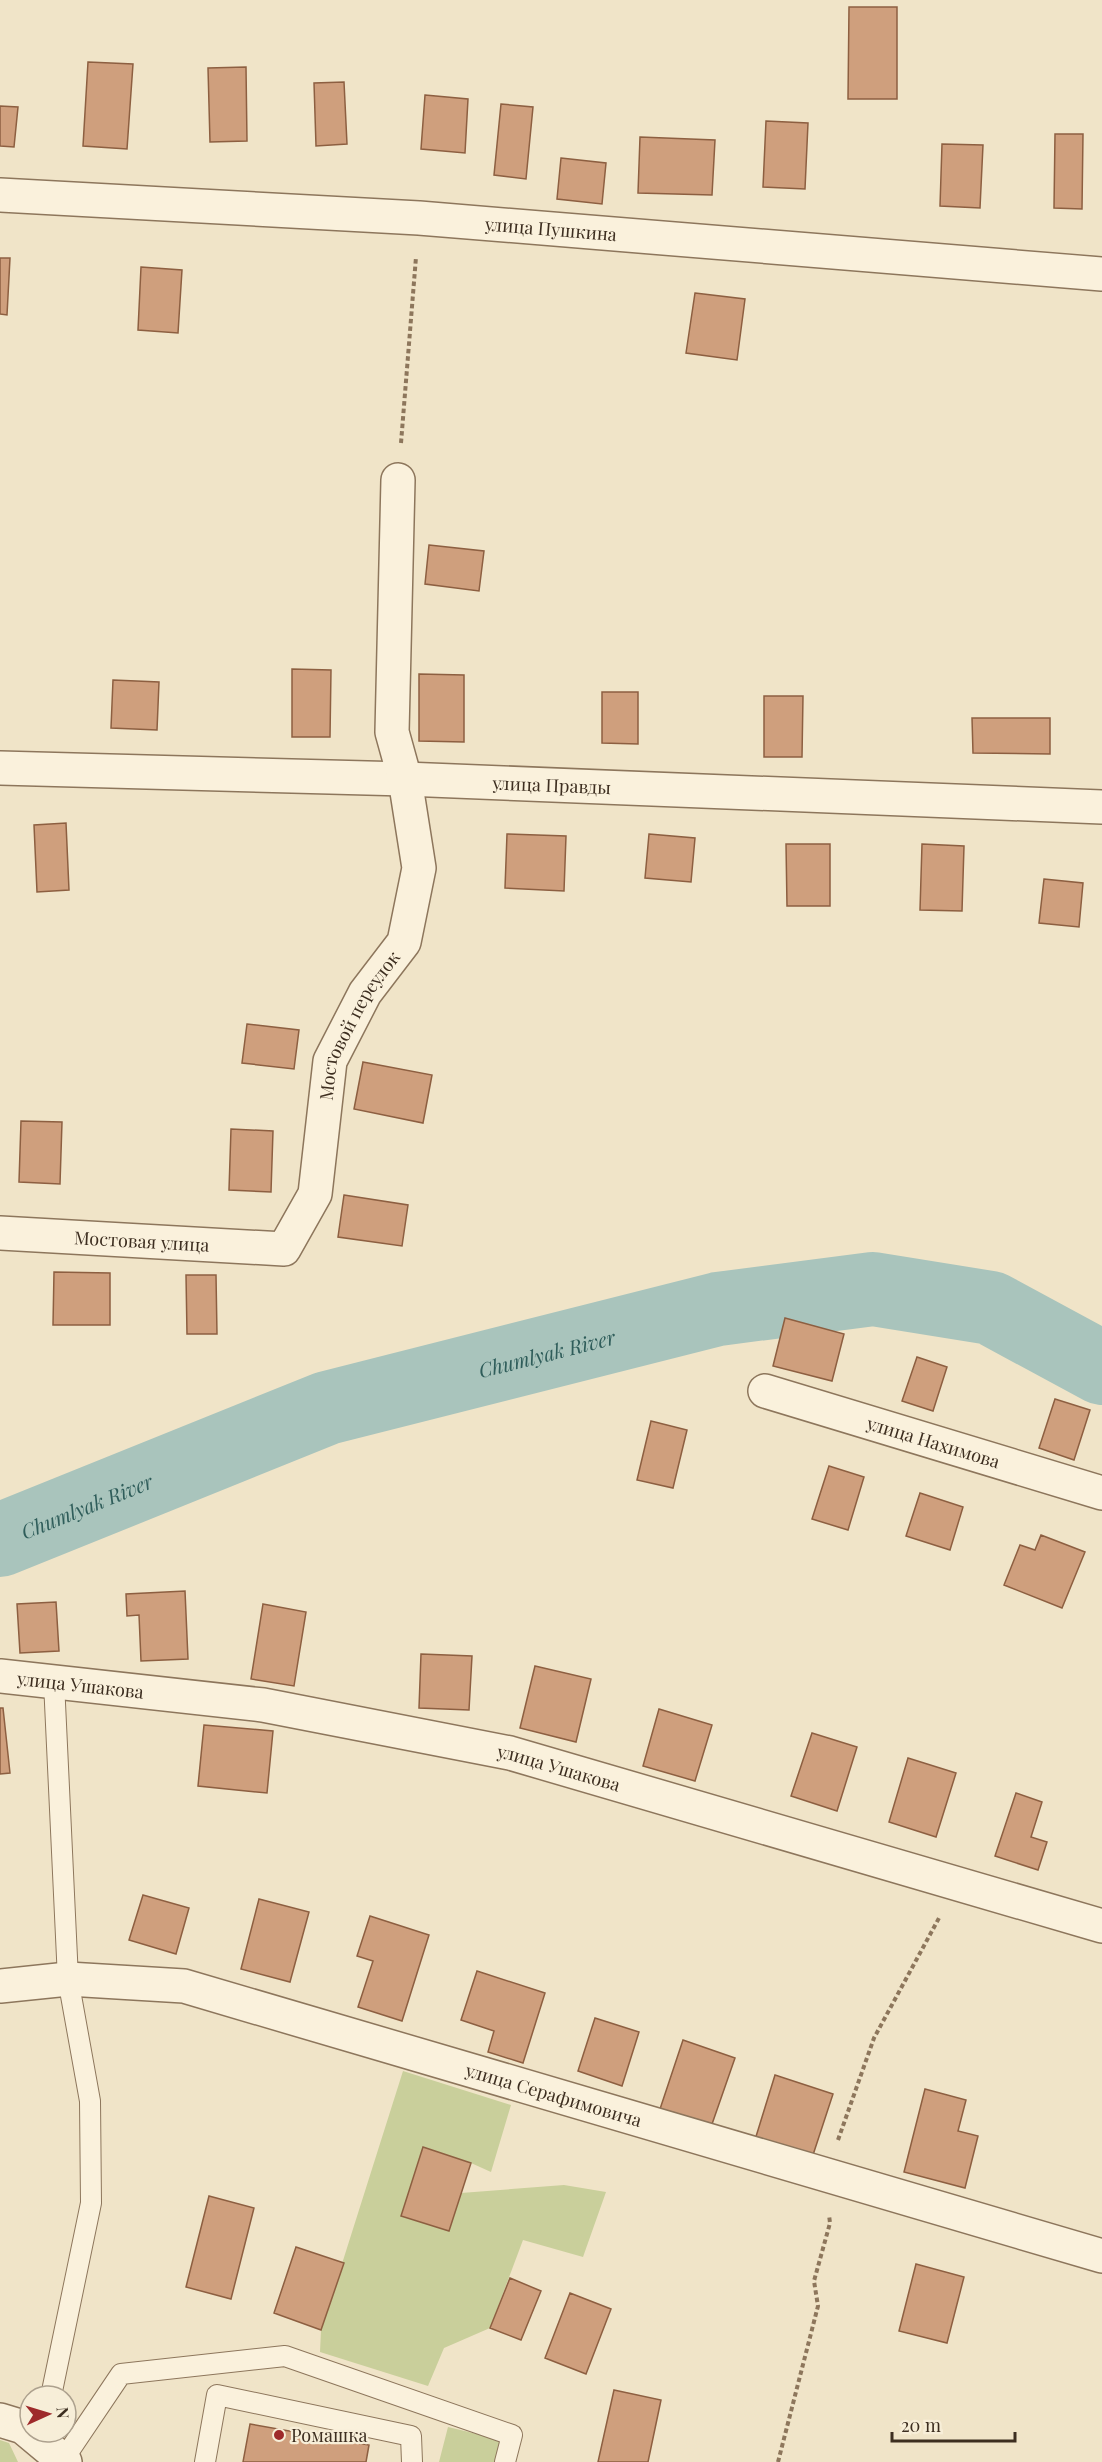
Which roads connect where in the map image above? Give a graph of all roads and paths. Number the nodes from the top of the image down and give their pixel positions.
1 (0, 195) edge
2 (419, 218) junction
3 (1102, 274) edge
4 (398, 480) joint
5 (0, 768) edge
6 (405, 779) junction
7 (1102, 807) edge
8 (0, 1233) edge
9 (284, 1249) joint
10 (765, 1391) dead end
11 (1102, 1493) edge
12 (0, 1677) edge
13 (54, 1682) junction
14 (1102, 1926) edge
15 (68, 1979) junction
16 (0, 1986) edge
17 (1102, 2256) edge
18 (53, 2384) edge
19 (0, 2420) edge
20 (53, 2449) edge
21 (205, 2462) edge
22 (412, 2462) edge
23 (505, 2462) edge

1 - 2 street, улица Пушкина
2 - 3 street, улица Пушкина
2 - 4 path
4 - 6 street, Мостовой переулок
5 - 6 street, улица Правды
6 - 7 street, улица Правды
6 - 9 street, Мостовой переулок
8 - 9 street, Мостовая улица
10 - 11 street, улица Нахимова
12 - 13 street, улица Ушакова
13 - 14 street, улица Ушакова
13 - 15 lane
15 - 16 street, улица Серафимовича
15 - 17 street, улица Серафимовича
15 - 18 lane
19 - 20 street
20 - 23 lane
21 - 22 lane

